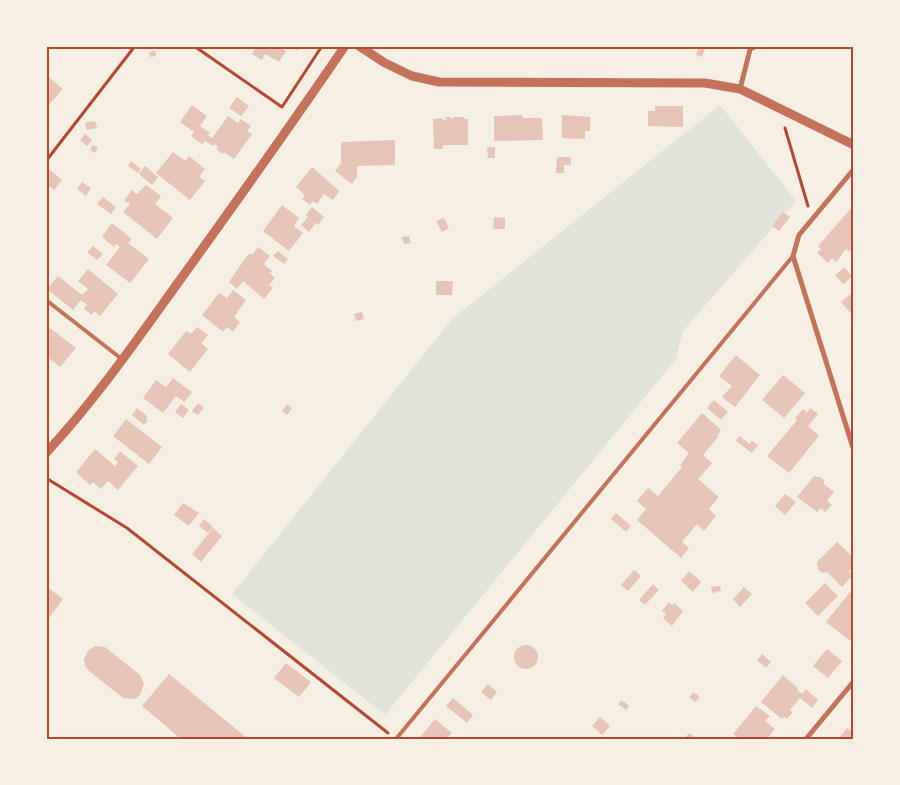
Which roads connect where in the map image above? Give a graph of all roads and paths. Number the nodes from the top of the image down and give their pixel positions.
1 (135, 46) edge
2 (194, 46) edge
3 (322, 46) edge
4 (345, 46) edge
5 (360, 46) edge
6 (758, 46) edge
7 (751, 48) edge
8 (740, 89) junction
9 (779, 108) junction
10 (854, 145) edge
11 (46, 161) edge
12 (854, 169) edge
13 (812, 220) junction
14 (793, 256) junction
15 (46, 300) edge
16 (123, 360) junction
17 (854, 451) edge
18 (46, 453) edge
19 (46, 478) edge
20 (854, 681) edge
21 (396, 739) edge
22 (806, 739) edge

1 - 11 path
2 - 3 path
4 - 16 street
5 - 8 street
6 - 7 lane
7 - 8 street
8 - 9 street
9 - 10 street
9 - 13 path
12 - 13 street
13 - 14 street
14 - 17 street
14 - 21 lane
15 - 16 lane
16 - 18 street
19 - 21 path
20 - 22 street

